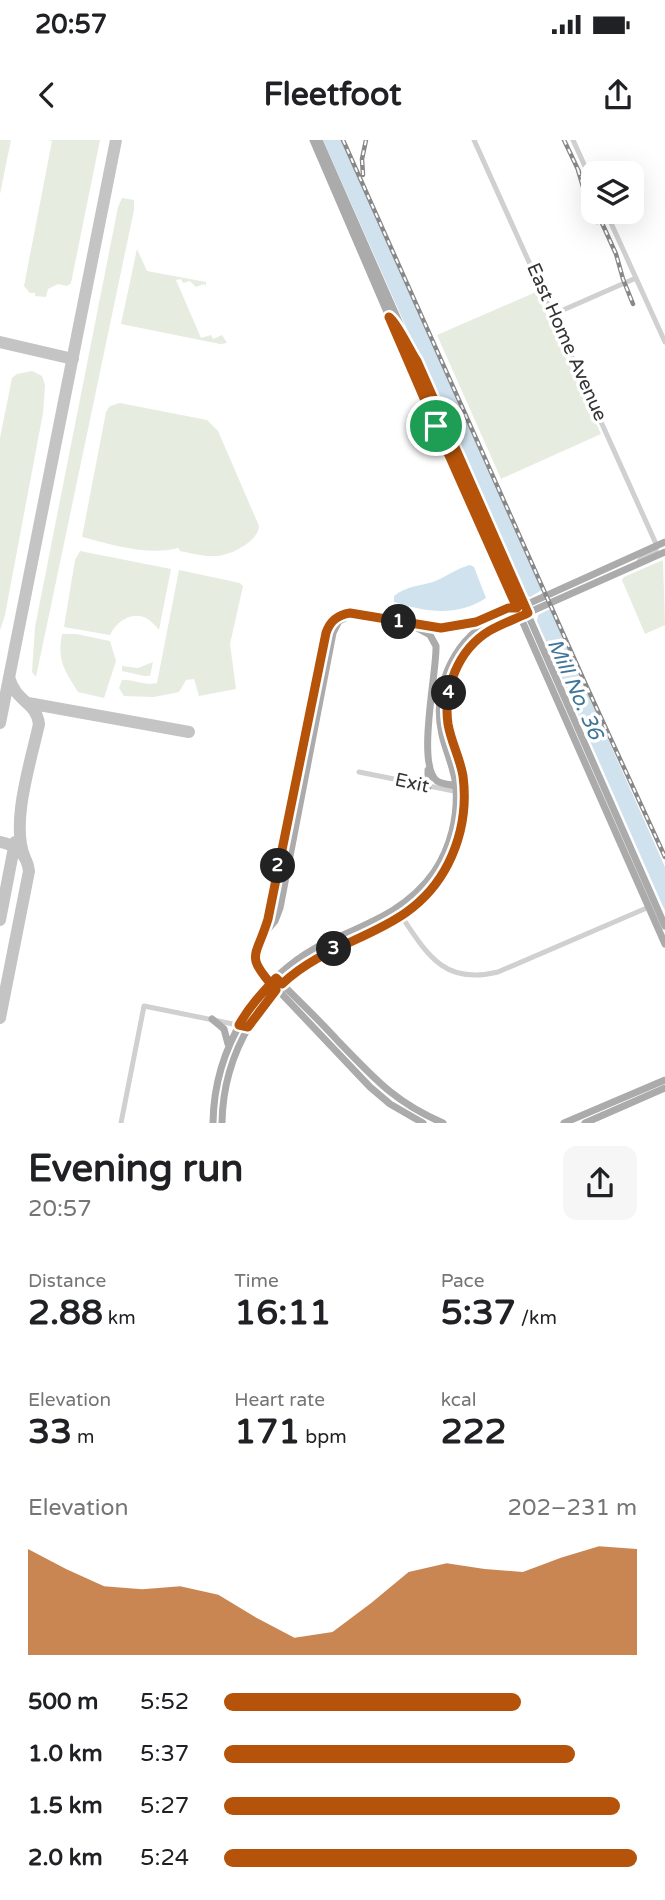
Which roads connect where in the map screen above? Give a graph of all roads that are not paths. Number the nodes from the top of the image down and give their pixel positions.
1 (313, 140) edge
2 (319, 140) edge
3 (474, 140) edge
4 (573, 140) edge
5 (583, 161) edge
6 (350, 219) junction
7 (611, 224) edge
8 (360, 253) junction
9 (636, 278) junction
10 (394, 307) junction
11 (554, 314) junction
12 (389, 317) junction
13 (665, 342) edge
14 (417, 361) junction
15 (661, 544) edge
16 (665, 552) edge
17 (638, 564) junction
18 (525, 611) junction
19 (359, 614) junction
20 (407, 623) junction
21 (567, 723) junction
22 (303, 747) junction
23 (312, 749) junction
24 (428, 755) junction
25 (359, 772) dead end
26 (599, 777) junction
27 (428, 787) junction
28 (459, 790) junction
29 (434, 873) junction
30 (649, 907) junction
31 (402, 917) junction
32 (665, 926) edge
33 (665, 934) edge
34 (261, 937) junction
35 (665, 944) edge
36 (276, 984) junction
37 (212, 1020) junction
38 (239, 1025) junction
39 (248, 1027) junction
40 (229, 1046) junction
41 (368, 1079) junction
42 (665, 1080) edge
43 (665, 1088) edge
44 (582, 1121) edge
45 (121, 1123) edge
46 (214, 1123) edge
47 (222, 1123) edge
48 (423, 1123) edge
49 (443, 1123) edge
50 (564, 1123) edge

1 - 6 main road
2 - 6 main road
3 - 11 street, East Home Avenue
4 - 5 street
6 - 8 main road
6 - 10 main road
7 - 9 street
8 - 10 main road
8 - 12 main road
9 - 11 street
9 - 13 street
10 - 14 main road
11 - 15 street, East Home Avenue
12 - 14 main road
12 - 18 main road
14 - 18 main road
15 - 17 street
15 - 18 main road
16 - 17 main road
17 - 18 main road
18 - 20 main road
18 - 21 main road
18 - 26 main road
18 - 28 main road
19 - 20 main road
19 - 22 main road
19 - 23 main road
20 - 24 main road
21 - 26 main road
21 - 30 main road
22 - 23 main road
22 - 34 main road
23 - 34 main road
24 - 27 main road
24 - 28 main road
25 - 27 street, Exit
26 - 32 main road
27 - 28 street, Exit
28 - 29 main road
28 - 31 main road
29 - 31 main road
29 - 36 main road
30 - 31 street
30 - 33 main road
30 - 35 main road
31 - 36 main road
34 - 36 main road
36 - 38 main road
36 - 39 main road
36 - 41 main road
37 - 38 street
37 - 40 main road
37 - 45 street
38 - 39 street
38 - 40 main road
39 - 47 main road
40 - 46 main road
41 - 48 main road
41 - 49 main road
42 - 44 main road
43 - 44 main road
44 - 50 main road

